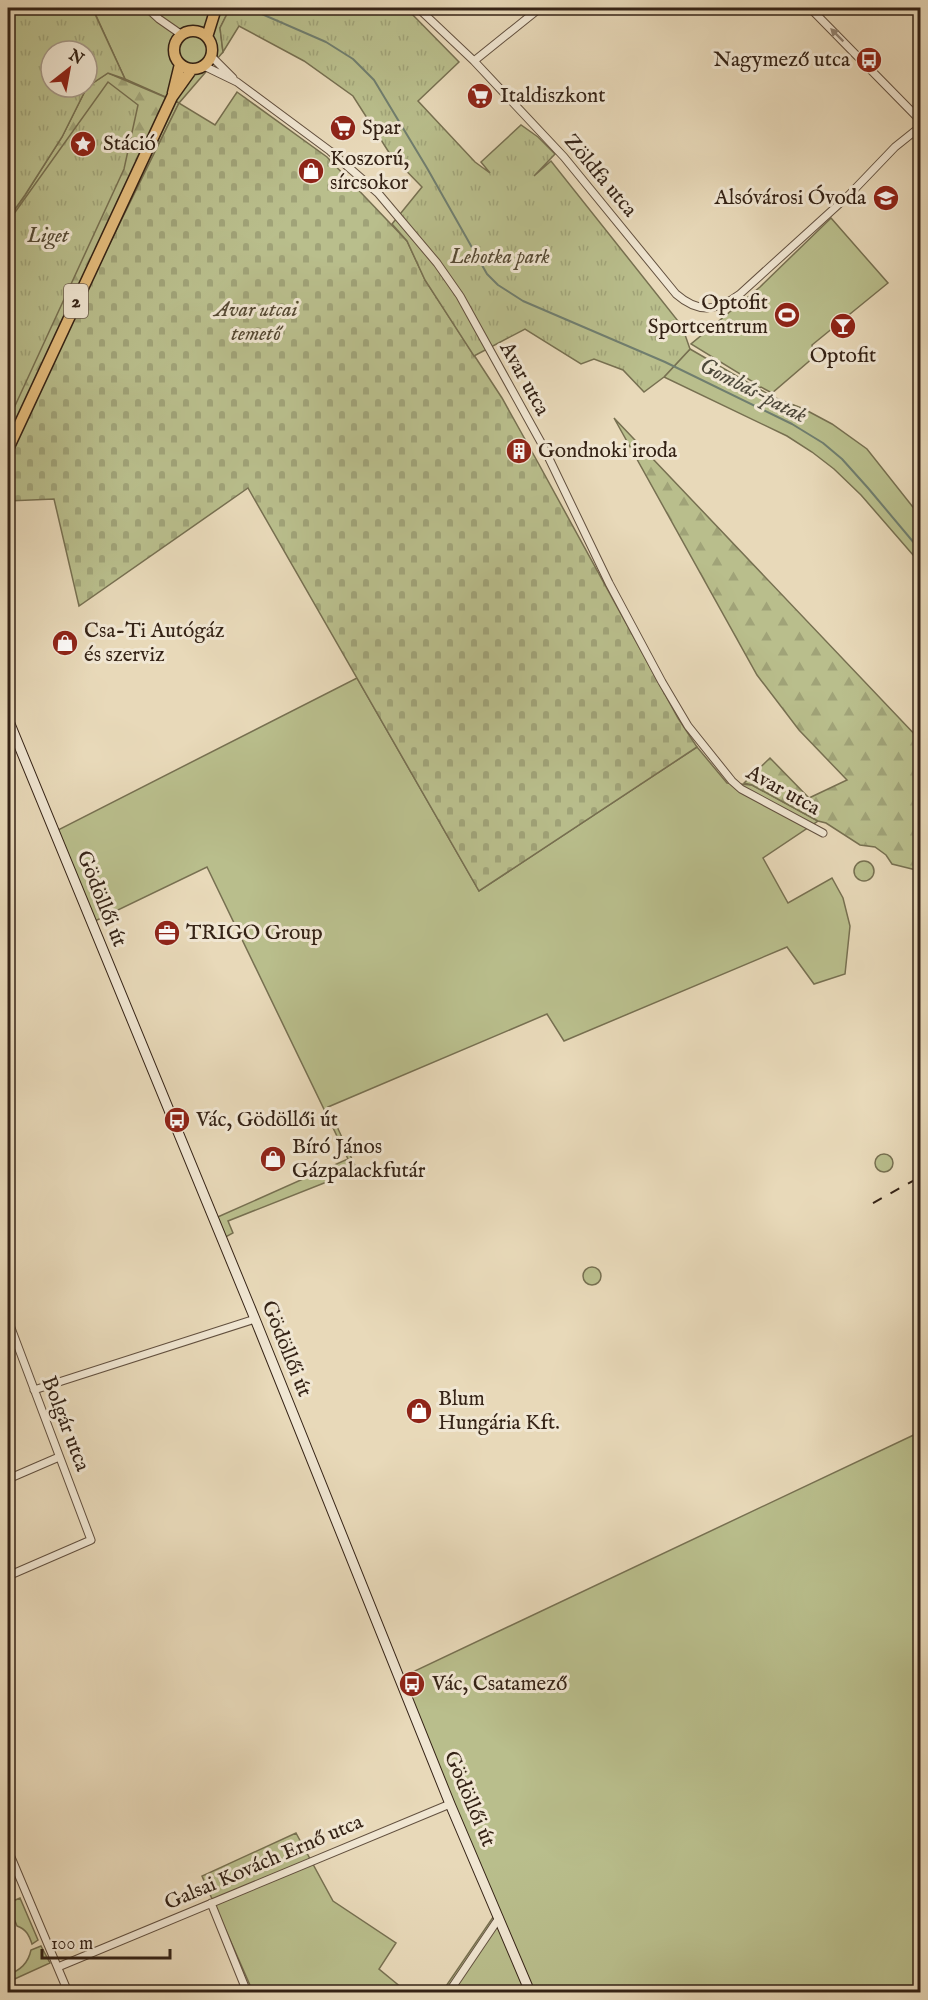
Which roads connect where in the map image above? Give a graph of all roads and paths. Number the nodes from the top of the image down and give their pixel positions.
1 (147, 8) edge
2 (418, 8) edge
3 (540, 8) edge
4 (810, 8) edge
5 (215, 9) edge
6 (194, 31) junction
7 (182, 35) junction
8 (207, 37) junction
9 (211, 56) junction
10 (474, 62) junction
11 (180, 64) junction
12 (204, 66) junction
13 (192, 69) junction
14 (237, 82) junction
15 (172, 98) junction
16 (921, 120) edge
17 (921, 127) edge
18 (8, 449) edge
19 (8, 719) edge
20 (823, 833) dead end
21 (255, 1319) junction
22 (8, 1320) edge
23 (34, 1390) junction
24 (59, 1457) junction
25 (8, 1479) edge
26 (8, 1576) edge
27 (450, 1804) junction
28 (8, 1850) edge
29 (211, 1903) junction
30 (499, 1917) junction
31 (58, 1967) junction
32 (68, 1992) edge
33 (247, 1992) edge
34 (449, 1992) edge
35 (530, 1992) edge

1 - 7 street
2 - 10 street, Zöldfa utca
3 - 10 street
16 -> 4 street
5 - 6 main road
5 - 8 main road
6 - 7 main road
6 - 8 main road
7 - 11 main road, 2
8 - 9 main road
9 - 12 main road
9 - 14 street
10 - 17 street, Zöldfa utca
11 - 13 main road
11 - 15 main road, 2
12 - 13 main road
12 - 14 street, Avar utca
13 - 15 main road, 2
14 - 20 street, Avar utca
15 - 18 main road, 2
19 - 21 main road, Gödöllői út
21 - 23 street
21 - 27 main road, Gödöllői út
22 - 23 street, Bolgár utca
23 - 24 street, Bolgár utca
24 - 25 street
24 - 26 street, Bolgár utca
27 - 29 street, Galsai Kovách Ernő utca
27 - 30 main road, Gödöllői út
28 - 31 street
29 - 31 street, Galsai Kovách Ernő utca
29 - 33 street
30 - 34 street
30 - 35 main road, Gödöllői út
31 - 32 street

